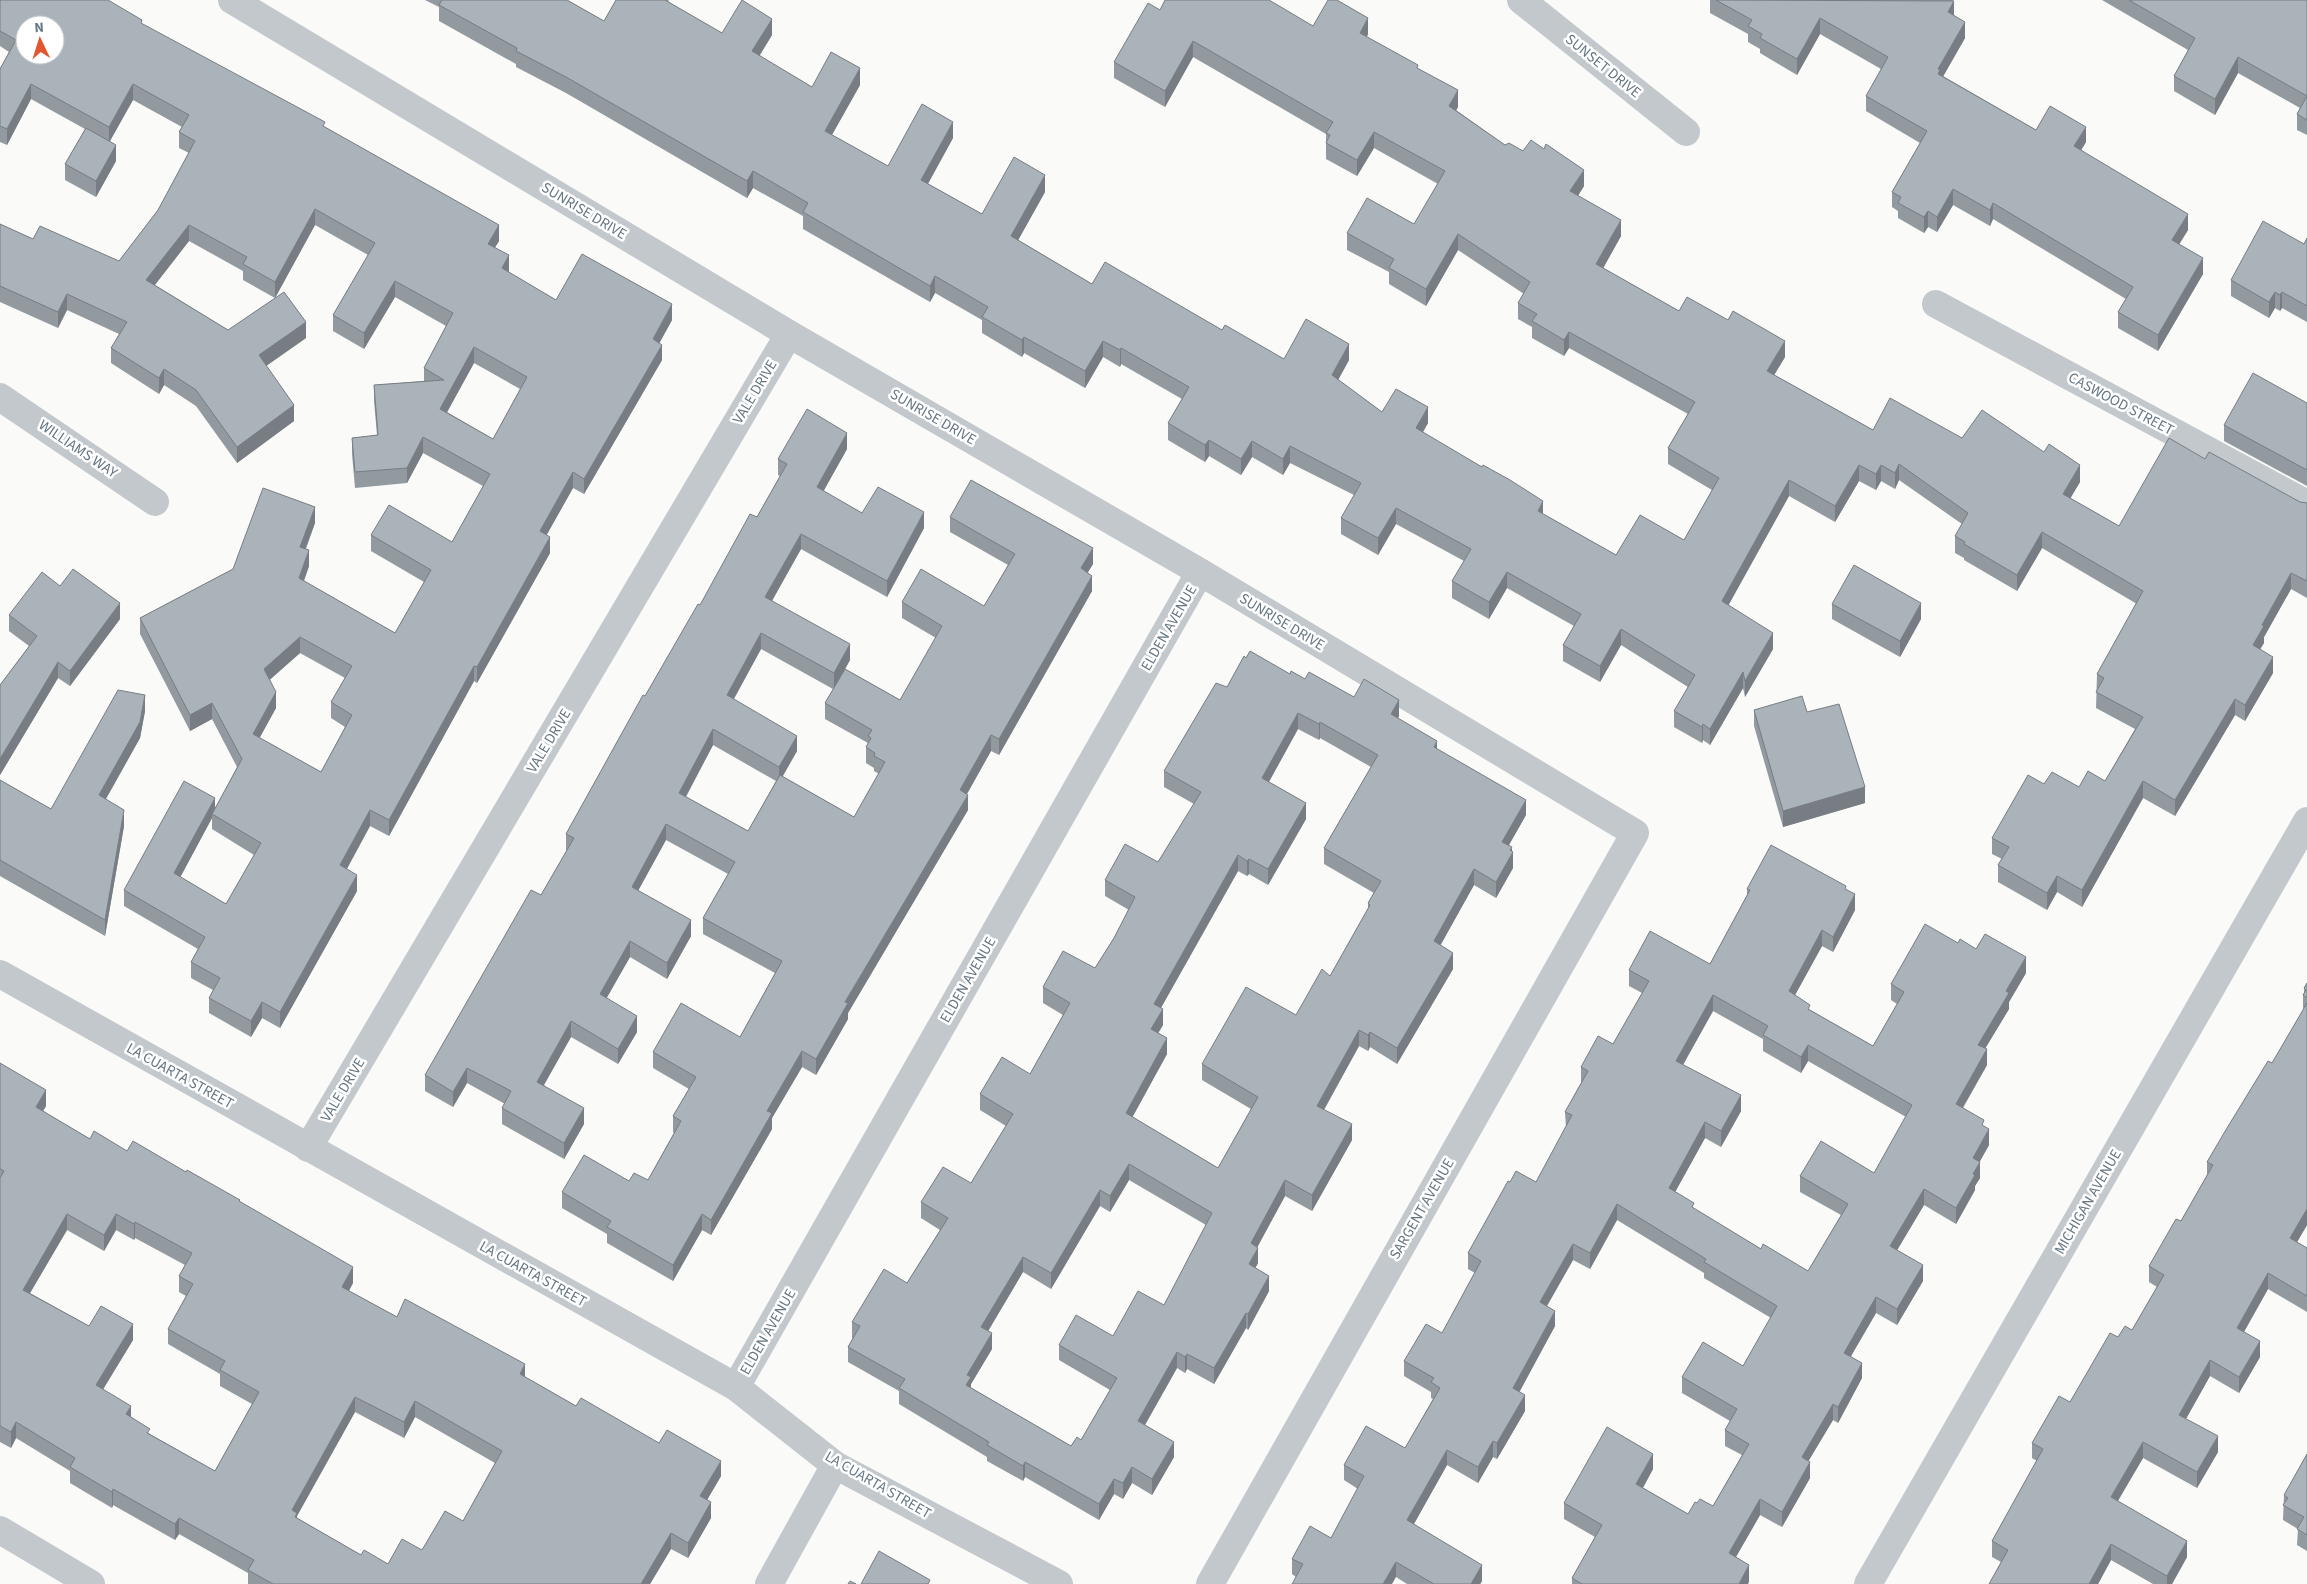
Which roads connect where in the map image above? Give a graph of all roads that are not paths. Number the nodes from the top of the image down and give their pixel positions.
1 (232, 0) edge
2 (1521, 0) edge
3 (1686, 132) dead end
4 (1936, 304) dead end
5 (789, 334) junction
6 (0, 397) edge
7 (156, 502) dead end
8 (2307, 504) edge
9 (1200, 572) junction
10 (2307, 821) edge
11 (1635, 833) joint
12 (0, 974) edge
13 (308, 1148) junction
14 (736, 1387) junction
15 (835, 1465) junction
16 (0, 1530) edge
17 (91, 1584) edge
18 (769, 1584) edge
19 (1059, 1584) edge
20 (1210, 1584) edge
21 (1868, 1584) edge

1 - 5 street, SUNRISE DRIVE
2 - 3 street, SUNSET DRIVE
4 - 8 street, CASWOOD STREET
5 - 9 street, SUNRISE DRIVE
5 - 13 street, VALE DRIVE
6 - 7 street, WILLIAMS WAY
9 - 11 street, SUNRISE DRIVE
9 - 14 street, ELDEN AVENUE
10 - 21 street, MICHIGAN AVENUE
11 - 20 street, SARGENT AVENUE
12 - 13 street, LA CUARTA STREET
13 - 14 street, LA CUARTA STREET
14 - 15 street, LA CUARTA STREET
15 - 18 street
15 - 19 street, LA CUARTA STREET
16 - 17 street

